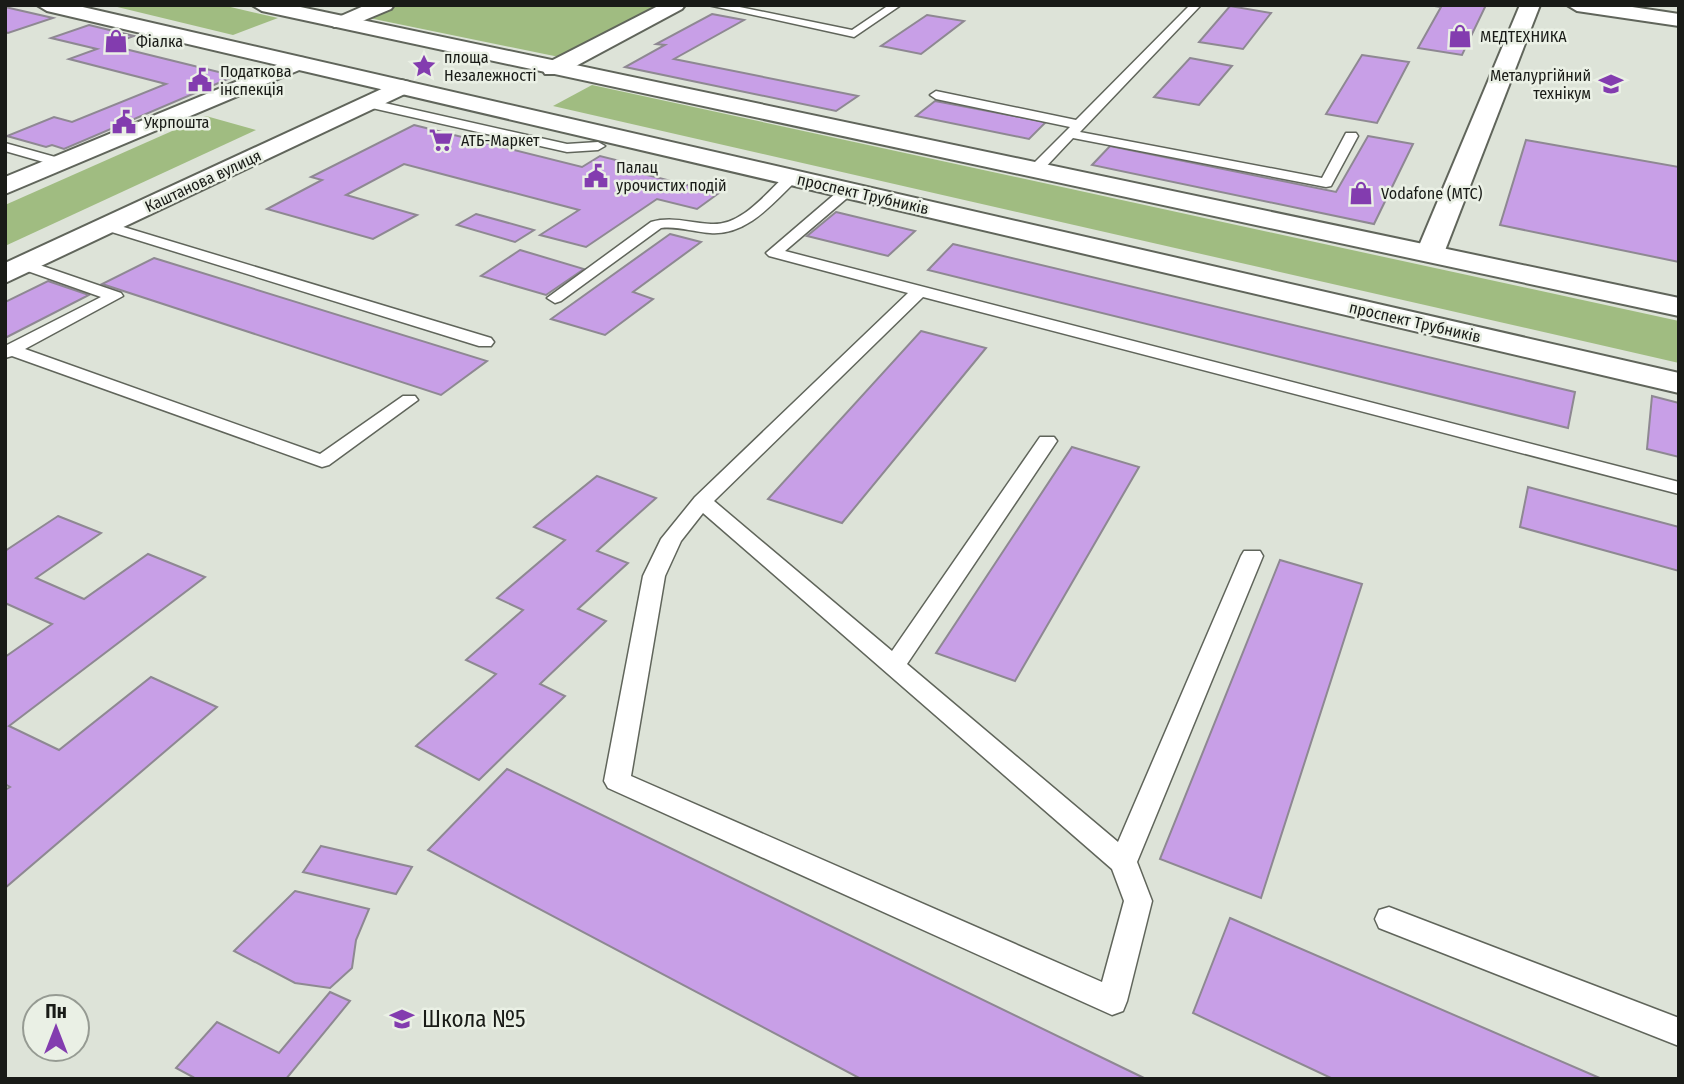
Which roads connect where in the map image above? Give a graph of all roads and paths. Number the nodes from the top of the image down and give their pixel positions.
1 (47, 5) edge
2 (262, 5) edge
3 (384, 5) edge
4 (675, 5) edge
5 (713, 5) edge
6 (896, 5) edge
7 (1196, 5) edge
8 (1530, 5) edge
9 (1577, 5) edge
10 (330, 20) junction
11 (1679, 20) edge
12 (240, 50) junction
13 (296, 63) junction
14 (547, 79) junction
15 (401, 87) junction
16 (936, 94) dead end
17 (367, 103) junction
18 (496, 109) junction
19 (1075, 129) junction
20 (1351, 136) dead end
21 (598, 146) dead end
22 (5, 147) edge
23 (61, 163) junction
24 (1035, 170) junction
25 (792, 177) junction
26 (5, 186) edge
27 (848, 190) junction
28 (107, 226) junction
29 (1430, 253) junction
30 (15, 270) edge
31 (919, 291) junction
32 (555, 298) dead end
33 (1679, 307) edge
34 (485, 342) dead end
35 (8, 352) edge
36 (1679, 383) edge
37 (410, 400) dead end
38 (1048, 441) dead end
39 (1679, 488) edge
40 (702, 501) junction
41 (1252, 556) dead end
42 (893, 667) junction
43 (1123, 862) junction
44 (1389, 919) dead end
45 (1679, 1032) edge

1 - 12 main road, проспект Трубників
2 - 10 main road
3 - 10 main road
4 - 14 main road
5 - 6 lane
7 - 19 lane
8 - 29 main road
9 - 11 main road
10 - 12 main road
10 - 14 main road
12 - 13 main road, проспект Трубників
13 - 15 main road, проспект Трубників
13 - 23 main road
14 - 18 main road
14 - 24 main road
15 - 17 main road, Каштанова вулиця
15 - 18 main road, проспект Трубників
16 - 19 lane
17 - 21 lane
17 - 28 main road, Каштанова вулиця
18 - 25 main road, проспект Трубників
19 - 20 lane
19 - 24 lane
22 - 23 lane
23 - 26 main road
24 - 29 main road
25 - 27 main road, проспект Трубників
25 - 32 lane
27 - 31 lane
27 - 36 main road, проспект Трубників
28 - 30 main road, Каштанова вулиця
28 - 34 lane
29 - 33 main road
30 - 35 lane
31 - 39 lane
31 - 40 lane
35 - 37 lane
38 - 42 lane
40 - 42 lane
40 - 43 lane
41 - 43 lane
42 - 43 lane
44 - 45 lane

